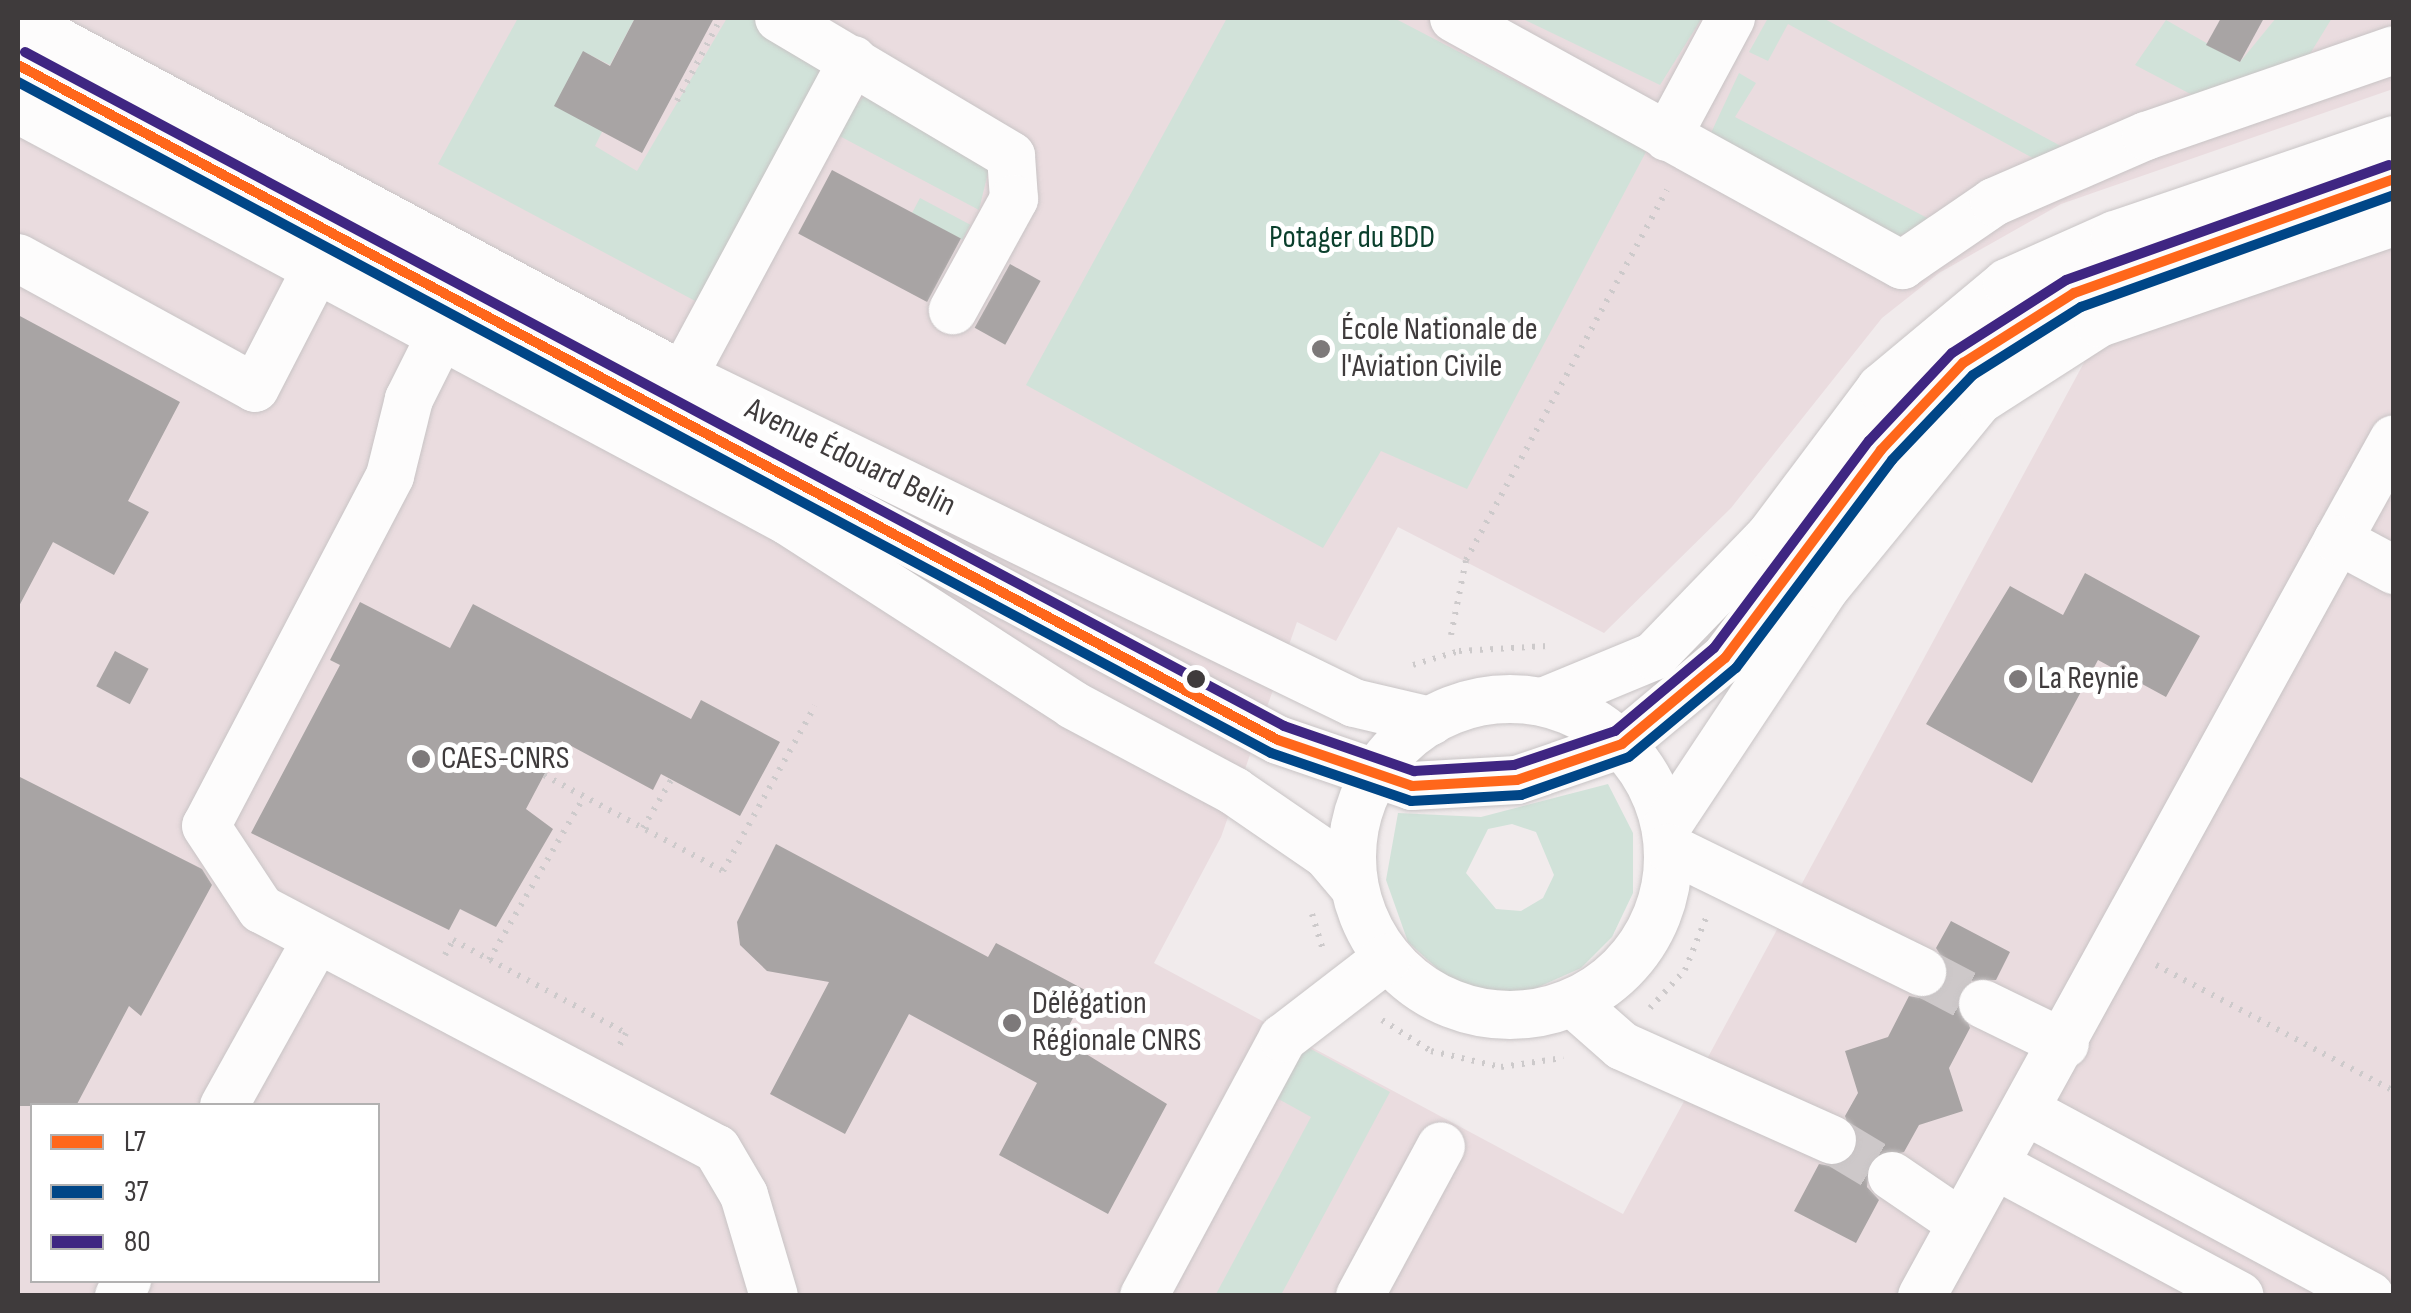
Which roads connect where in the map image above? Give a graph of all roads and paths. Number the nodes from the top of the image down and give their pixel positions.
1 (721, 18) edge
2 (779, 18) edge
3 (1454, 18) edge
4 (1731, 18) edge
5 (18, 20) edge
6 (2394, 50) edge
7 (853, 60) junction
8 (18, 65) edge
9 (677, 100) dead end
10 (18, 110) edge
11 (2394, 140) edge
12 (1678, 143) junction
13 (2394, 179) edge
14 (2394, 222) edge
15 (18, 258) edge
16 (318, 266) junction
17 (953, 310) dead end
18 (441, 335) junction
19 (683, 376) junction
20 (2394, 439) edge
21 (2338, 540) junction
22 (2394, 570) edge
23 (1451, 635) dead end
24 (1568, 649) dead end
25 (1396, 673) dead end
26 (1543, 702) junction
27 (815, 706) dead end
28 (1431, 721) junction
29 (1622, 744) junction
30 (544, 775) dead end
31 (1373, 778) junction
32 (671, 780) dead end
33 (584, 797) junction
34 (643, 828) junction
35 (1668, 837) junction
36 (1715, 864) junction
37 (1354, 887) junction
38 (1309, 906) dead end
39 (317, 939) junction
40 (2118, 944) junction
41 (1387, 958) junction
42 (489, 960) dead end
43 (1922, 972) tunnel mouth
44 (1350, 987) junction
45 (1573, 1003) junction
46 (1983, 1004) tunnel mouth
47 (1611, 1036) junction
48 (2065, 1044) junction
49 (2394, 1091) edge
50 (226, 1103) edge
51 (2030, 1113) junction
52 (1832, 1140) tunnel mouth
53 (1442, 1146) dead end
54 (1999, 1167) junction
55 (1892, 1176) tunnel mouth
56 (1961, 1223) junction
57 (774, 1296) edge
58 (1144, 1296) edge
59 (1360, 1296) edge
60 (1922, 1296) edge
61 (2240, 1296) edge
62 (2370, 1296) edge

1 - 9 path
2 - 7 street
3 - 12 street
4 - 12 street
5 - 19 street, Avenue Édouard Belin
6 - 12 street
7 - 17 street
7 - 19 street
8 - 31 street
10 - 16 street
11 - 26 street
12 - 23 path
13 - 29 street
14 - 35 street
15 - 16 street
16 - 18 street
18 - 37 street
18 - 39 street
19 - 28 street, Avenue Édouard Belin
20 - 21 street
21 - 22 street
21 - 40 street
24 - 25 path
26 - 28 street
26 - 29 street
27 - 34 path
28 - 31 street
29 - 31 street
29 - 35 street
30 - 33 path
31 - 37 street
32 - 34 path
33 - 34 path
33 - 42 path
35 - 36 street
35 - 45 street
36 - 43 street
36 - 47 path
37 - 41 street
38 - 44 path
39 - 50 street
39 - 57 street
40 - 48 street
40 - 49 path
41 - 44 street
41 - 45 street
44 - 47 path
44 - 58 street
45 - 47 street
46 - 48 street
47 - 52 street
48 - 51 street
51 - 54 street
51 - 62 street
53 - 59 street
54 - 56 street
54 - 61 street
55 - 56 street
56 - 60 street

